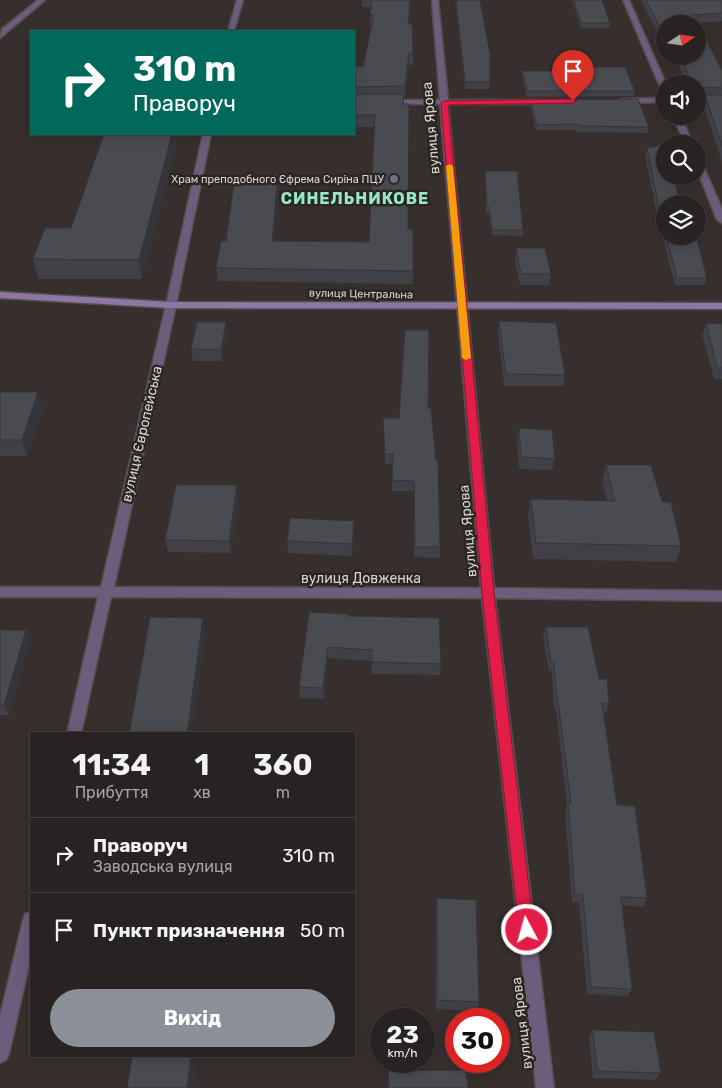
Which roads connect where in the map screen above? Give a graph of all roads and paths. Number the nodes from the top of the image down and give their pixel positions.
1 (42, 0) edge
2 (240, 0) edge
3 (435, 0) edge
4 (626, 0) edge
5 (231, 30) edge
6 (0, 36) edge
7 (659, 75) edge
8 (656, 100) edge
9 (706, 100) edge
10 (722, 100) edge
11 (607, 101) edge
12 (355, 102) edge
13 (559, 102) edge
14 (444, 103) junction
15 (207, 135) edge
16 (706, 182) edge
17 (722, 220) edge
18 (0, 295) edge
19 (171, 305) junction
20 (722, 306) edge
21 (462, 308) junction
22 (0, 592) edge
23 (107, 593) junction
24 (488, 593) junction
25 (722, 596) edge
26 (74, 732) edge
27 (30, 924) edge
28 (0, 1054) edge
29 (545, 1088) edge

1 - 6 street
2 - 5 street
3 - 14 street, вулиця Ярова
4 - 7 street
8 - 11 street
9 - 10 street
12 - 14 street
13 - 14 street
14 - 21 street, вулиця Ярова
15 - 19 street, вулиця Європейська
16 - 17 street
18 - 19 main road, вулиця Центральна
19 - 21 main road, вулиця Центральна
19 - 23 street, вулиця Європейська
20 - 21 main road, вулиця Центральна
21 - 24 street, вулиця Ярова
22 - 23 street, вулиця Довженка
23 - 24 street, вулиця Довженка
23 - 26 street, вулиця Європейська
24 - 25 street, вулиця Довженка
24 - 29 street, вулиця Ярова
27 - 28 street

